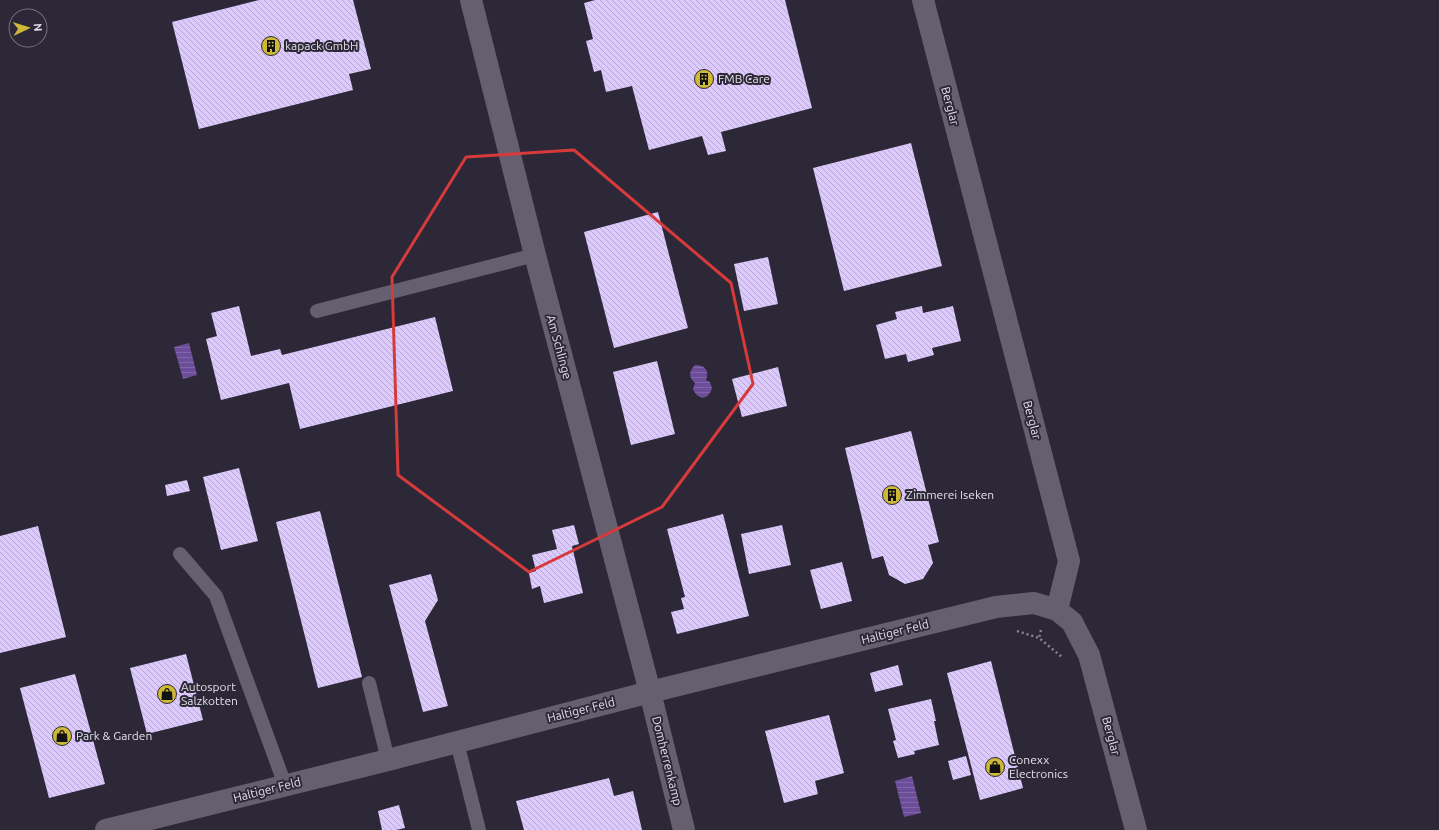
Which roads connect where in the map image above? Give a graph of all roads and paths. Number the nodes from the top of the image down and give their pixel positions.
1 (471, 0) edge
2 (923, 0) edge
3 (535, 255) junction
4 (317, 311) dead end
5 (180, 554) dead end
6 (1057, 610) junction
7 (1017, 631) dead end
8 (1039, 638) dead end
9 (369, 683) dead end
10 (650, 692) junction
11 (457, 742) junction
12 (388, 760) junction
13 (285, 785) junction
14 (106, 830) edge
15 (479, 830) edge
16 (684, 830) edge
17 (1136, 830) edge

1 - 3 street, Am Schlinge
2 - 6 street, Berglar
3 - 4 lane
3 - 10 street, Am Schlinge
5 - 13 lane
6 - 10 street, Haltiger Feld
6 - 17 street, Berglar
7 - 8 path
9 - 12 lane
10 - 11 street, Haltiger Feld
10 - 16 street, Domherrenkamp
11 - 12 street, Haltiger Feld
11 - 15 lane
12 - 13 street, Haltiger Feld
13 - 14 street, Haltiger Feld

